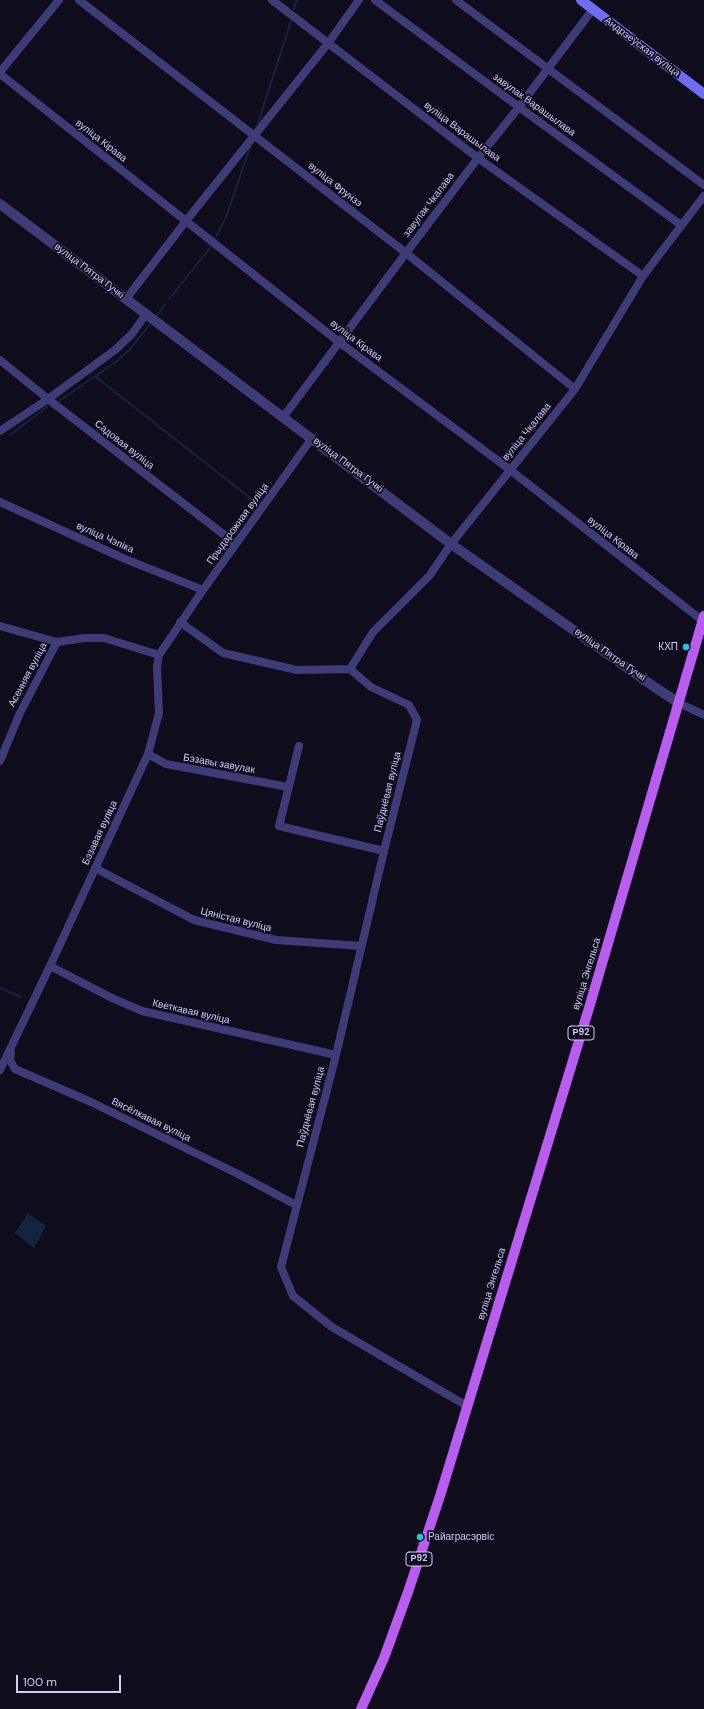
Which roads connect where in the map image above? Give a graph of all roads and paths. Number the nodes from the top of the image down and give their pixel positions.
1 (59, 0) edge
2 (80, 0) edge
3 (272, 0) edge
4 (359, 0) edge
5 (375, 0) edge
6 (456, 0) edge
7 (581, 0) edge
8 (593, 9) junction
9 (329, 42) junction
10 (547, 68) junction
11 (0, 73) edge
12 (704, 94) edge
13 (519, 107) junction
14 (254, 135) junction
15 (478, 158) junction
16 (704, 185) edge
17 (704, 196) edge
18 (0, 204) edge
19 (186, 221) junction
20 (681, 225) junction
21 (406, 253) junction
22 (643, 276) junction
23 (126, 299) junction
24 (146, 314) junction
25 (339, 342) junction
26 (0, 360) edge
27 (575, 388) junction
28 (48, 399) junction
29 (284, 416) junction
30 (0, 431) edge
31 (312, 438) junction
32 (510, 469) junction
33 (0, 502) edge
34 (236, 544) junction
35 (451, 544) junction
36 (202, 590) junction
37 (703, 618) edge
38 (180, 622) junction
39 (0, 626) edge
40 (57, 642) junction
41 (159, 655) junction
42 (350, 669) junction
43 (679, 702) junction
44 (704, 715) edge
45 (299, 746) dead end
46 (148, 754) junction
47 (0, 761) edge
48 (288, 787) junction
49 (384, 850) junction
50 (95, 868) junction
51 (361, 946) junction
52 (50, 966) junction
53 (11, 1047) junction
54 (336, 1055) junction
55 (0, 1070) edge
56 (296, 1205) junction
57 (467, 1406) junction
58 (361, 1709) edge

1 - 11 street
2 - 14 street, вуліца Фрунзэ
3 - 9 street, вуліца Варашылава
4 - 9 street
5 - 13 street, завулак Варашылава
6 - 10 street
7 - 8 main road, Андрэеўская вуліца
8 - 10 street, завулак Чкалава
8 - 12 main road, Андрэеўская вуліца
9 - 14 street
9 - 15 street, вуліца Варашылава
10 - 13 street, завулак Чкалава
10 - 16 street
11 - 19 street, вуліца Кірава
13 - 15 street, завулак Чкалава
13 - 20 street, завулак Варашылава
14 - 19 street
14 - 21 street, вуліца Фрунзэ
15 - 21 street, завулак Чкалава
15 - 22 street, вуліца Варашылава
17 - 20 street, вуліца Чкалава
18 - 23 street, вуліца Пятра Гучкі
19 - 23 street
19 - 25 street, вуліца Кірава
20 - 22 street, вуліца Чкалава
21 - 25 street, завулак Чкалава
21 - 27 street, вуліца Фрунзэ
22 - 27 street, вуліца Чкалава
23 - 24 street, вуліца Пятра Гучкі
24 - 28 street
24 - 29 street, вуліца Пятра Гучкі
25 - 29 street, завулак Чкалава
25 - 32 street, вуліца Кірава
26 - 28 street, Садовая вуліца
27 - 32 street, вуліца Чкалава
28 - 30 street
28 - 34 street, Садовая вуліца
29 - 31 street, вуліца Пятра Гучкі
31 - 34 street, Прыдарожная вуліца
31 - 35 street, вуліца Пятра Гучкі
32 - 35 street, вуліца Чкалава
32 - 37 street, вуліца Кірава
33 - 36 street, вуліца Чэпіка
34 - 36 street, Прыдарожная вуліца
35 - 42 street, вуліца Чкалава
35 - 43 street, вуліца Пятра Гучкі
36 - 38 street, Прыдарожная вуліца
37 - 43 main road, вуліца Энгельса / Р92
38 - 41 street, Бэзавая вуліца
38 - 42 street
39 - 40 street
40 - 41 street
40 - 47 street, Асенняя вуліца
41 - 46 street, Бэзавая вуліца
42 - 49 street, Паўднёвая вуліца
43 - 44 street, вуліца Пятра Гучкі
43 - 57 main road, вуліца Энгельса / Р92
45 - 48 street
46 - 48 street, Бэзавы завулак
46 - 50 street, Бэзавая вуліца
48 - 49 street
49 - 51 street, Паўднёвая вуліца
50 - 51 street, Цяністая вуліца
50 - 52 street, Бэзавая вуліца
51 - 54 street, Паўднёвая вуліца
52 - 53 street, Бэзавая вуліца
52 - 54 street, Кветкавая вуліца
53 - 55 street, Бэзавая вуліца
53 - 56 street, Вясёлкавая вуліца
54 - 56 street, Паўднёвая вуліца
56 - 57 street, Паўднёвая вуліца
57 - 58 main road, Р92

